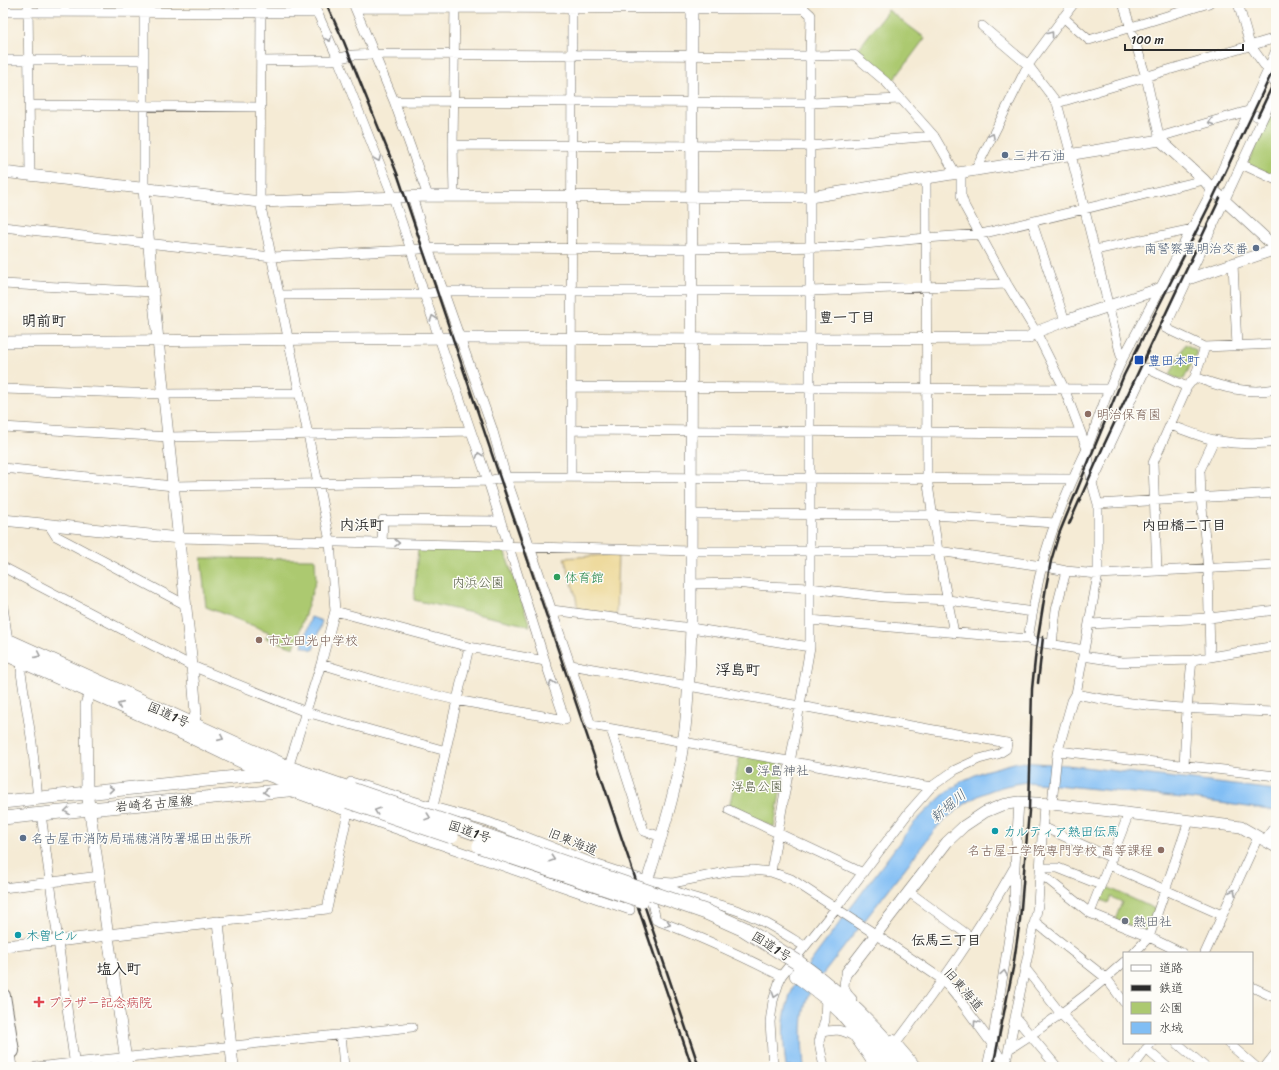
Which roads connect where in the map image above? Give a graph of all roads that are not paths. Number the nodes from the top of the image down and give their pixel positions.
1 (313, 3) edge
2 (1074, 3) edge
3 (1123, 3) edge
4 (1209, 3) edge
5 (1238, 3) edge
6 (354, 5) edge
7 (455, 5) edge
8 (572, 5) edge
9 (692, 6) edge
10 (801, 6) edge
11 (28, 8) edge
12 (144, 8) edge
13 (261, 8) edge
14 (3, 12) edge
15 (317, 12) junction
16 (1063, 17) junction
17 (982, 26) dead end
18 (1131, 27) junction
19 (1276, 38) edge
20 (1250, 45) junction
21 (1276, 50) edge
22 (375, 54) junction
23 (454, 54) junction
24 (572, 54) junction
25 (692, 55) junction
26 (810, 56) junction
27 (338, 59) junction
28 (3, 60) edge
29 (29, 60) junction
30 (144, 60) junction
31 (261, 61) junction
32 (1028, 65) junction
33 (1268, 70) junction
34 (1146, 77) junction
35 (1276, 86) edge
36 (1276, 90) edge
37 (900, 99) junction
38 (394, 101) junction
39 (454, 102) junction
40 (572, 102) junction
41 (692, 103) junction
42 (810, 103) junction
43 (1057, 103) junction
44 (30, 105) junction
45 (145, 107) junction
46 (261, 107) junction
47 (1248, 111) junction
48 (1262, 118) junction
49 (934, 136) junction
50 (1160, 140) junction
51 (453, 145) junction
52 (572, 145) junction
53 (692, 146) junction
54 (810, 146) junction
55 (1071, 155) junction
56 (1241, 164) junction
57 (975, 171) junction
58 (3, 172) edge
59 (958, 174) junction
60 (30, 175) junction
61 (926, 179) junction
62 (1276, 180) edge
63 (1208, 184) junction
64 (144, 189) junction
65 (412, 196) junction
66 (428, 196) junction
67 (454, 196) junction
68 (572, 196) junction
69 (393, 197) junction
70 (692, 197) junction
71 (810, 197) junction
72 (1225, 200) junction
73 (260, 202) junction
74 (1085, 210) junction
75 (1032, 222) junction
76 (3, 227) edge
77 (1193, 228) junction
78 (1208, 233) junction
79 (981, 234) junction
80 (926, 238) junction
81 (149, 244) junction
82 (428, 248) junction
83 (572, 248) junction
84 (810, 248) junction
85 (1276, 248) edge
86 (692, 249) junction
87 (411, 250) junction
88 (1096, 250) junction
89 (272, 257) junction
90 (1233, 264) junction
91 (1188, 278) junction
92 (3, 284) edge
93 (1007, 284) junction
94 (926, 287) junction
95 (1159, 289) junction
96 (443, 291) junction
97 (572, 291) junction
98 (810, 291) junction
99 (153, 292) junction
100 (692, 292) junction
101 (424, 294) junction
102 (280, 295) junction
103 (1109, 306) junction
104 (1065, 321) junction
105 (1036, 332) junction
106 (459, 338) junction
107 (571, 338) junction
108 (692, 338) junction
109 (440, 339) junction
110 (810, 339) junction
111 (926, 339) junction
112 (289, 340) junction
113 (159, 341) junction
114 (3, 342) edge
115 (1276, 344) edge
116 (1237, 346) junction
117 (1205, 347) junction
118 (1122, 360) junction
119 (1195, 377) junction
120 (571, 387) junction
121 (1187, 387) junction
122 (692, 388) junction
123 (810, 388) junction
124 (927, 388) junction
125 (1064, 388) junction
126 (3, 389) edge
127 (1109, 389) junction
128 (1276, 389) edge
129 (300, 393) junction
130 (164, 394) junction
131 (1170, 425) junction
132 (3, 427) edge
133 (571, 430) junction
134 (471, 431) junction
135 (692, 431) junction
136 (810, 431) junction
137 (927, 432) junction
138 (1080, 433) junction
139 (308, 434) junction
140 (168, 437) junction
141 (1214, 440) junction
142 (1276, 442) edge
143 (1087, 448) junction
144 (3, 468) edge
145 (506, 477) junction
146 (571, 477) junction
147 (692, 477) junction
148 (810, 478) junction
149 (927, 478) junction
150 (1072, 479) junction
151 (488, 481) junction
152 (1092, 483) junction
153 (318, 484) junction
154 (173, 486) junction
155 (1276, 493) edge
156 (1201, 498) junction
157 (1154, 500) junction
158 (1098, 504) junction
159 (692, 514) junction
160 (810, 515) junction
161 (933, 515) junction
162 (3, 520) edge
163 (500, 521) junction
164 (1055, 523) junction
165 (49, 525) junction
166 (178, 538) junction
167 (330, 541) junction
168 (382, 543) junction
169 (508, 545) junction
170 (530, 546) junction
171 (810, 550) junction
172 (691, 551) junction
173 (938, 551) junction
174 (1276, 565) edge
175 (1042, 566) junction
176 (3, 567) edge
177 (1208, 569) junction
178 (1066, 571) junction
179 (1157, 571) junction
180 (1098, 574) junction
181 (691, 584) junction
182 (810, 588) junction
183 (948, 600) junction
184 (186, 605) junction
185 (3, 607) edge
186 (552, 610) junction
187 (1276, 610) edge
188 (335, 611) junction
189 (1033, 612) junction
190 (1209, 618) junction
191 (810, 620) junction
192 (1090, 624) junction
193 (691, 628) junction
194 (954, 633) junction
195 (1028, 639) junction
196 (5, 644) edge
197 (1052, 644) junction
198 (1276, 646) edge
199 (469, 647) junction
200 (810, 647) junction
201 (1083, 653) junction
202 (1210, 657) junction
203 (22, 660) junction
204 (1192, 660) junction
205 (545, 661) junction
206 (321, 664) junction
207 (571, 665) junction
208 (192, 666) junction
209 (689, 687) junction
210 (90, 691) junction
211 (1076, 694) junction
212 (456, 700) junction
213 (800, 706) junction
214 (1186, 709) junction
215 (306, 712) junction
216 (1276, 712) edge
217 (193, 725) junction
218 (611, 729) junction
219 (683, 741) junction
220 (446, 751) junction
221 (1058, 752) junction
222 (789, 760) junction
223 (1184, 766) junction
224 (291, 770) junction
225 (270, 774) junction
226 (1276, 776) edge
227 (305, 787) junction
228 (931, 787) junction
229 (288, 790) junction
230 (87, 792) junction
231 (38, 798) junction
232 (349, 801) junction
233 (3, 802) edge
234 (1019, 802) junction
235 (1048, 804) junction
236 (433, 807) junction
237 (90, 809) junction
238 (729, 810) dead end
239 (41, 814) junction
240 (1130, 814) junction
241 (3, 818) edge
242 (1189, 820) junction
243 (1276, 826) edge
244 (1043, 827) junction
245 (777, 833) junction
246 (662, 837) junction
247 (1261, 838) junction
248 (1276, 847) edge
249 (1111, 861) junction
250 (598, 865) junction
251 (1015, 866) junction
252 (1041, 871) junction
253 (619, 872) junction
254 (770, 872) junction
255 (863, 873) junction
256 (100, 876) junction
257 (648, 881) junction
258 (50, 882) junction
259 (660, 882) junction
260 (1101, 885) junction
261 (3, 888) edge
262 (1165, 890) junction
263 (909, 892) junction
264 (586, 896) junction
265 (837, 908) junction
266 (1090, 913) junction
267 (1222, 915) junction
268 (218, 922) junction
269 (1035, 922) junction
270 (873, 932) junction
271 (109, 935) junction
272 (1149, 937) junction
273 (972, 938) junction
274 (57, 941) junction
275 (3, 946) edge
276 (804, 946) junction
277 (1135, 952) edge
278 (1180, 952) edge
279 (1205, 952) edge
280 (1123, 963) edge
281 (1025, 968) junction
282 (846, 972) junction
283 (781, 976) junction
284 (1106, 978) junction
285 (943, 980) junction
286 (1253, 987) edge
287 (829, 993) junction
288 (3, 996) edge
289 (1276, 998) edge
290 (1123, 1001) edge
291 (858, 1004) junction
292 (1061, 1014) junction
293 (1015, 1017) junction
294 (412, 1027) dead end
295 (822, 1032) junction
296 (341, 1034) junction
297 (1030, 1034) junction
298 (853, 1036) junction
299 (3, 1038) edge
300 (897, 1042) junction
301 (992, 1044) junction
302 (1178, 1044) edge
303 (1229, 1044) edge
304 (231, 1046) junction
305 (1149, 1046) edge
306 (1009, 1049) junction
307 (1276, 1054) edge
308 (126, 1062) edge
309 (75, 1065) edge
310 (8, 1067) edge
311 (15, 1067) edge
312 (36, 1067) edge
313 (233, 1067) edge
314 (344, 1067) edge
315 (773, 1067) edge
316 (824, 1067) edge
317 (875, 1067) edge
318 (888, 1067) edge
319 (906, 1067) edge
320 (917, 1067) edge
321 (987, 1067) edge
322 (1005, 1067) edge
323 (1057, 1067) edge
324 (1113, 1067) edge
325 (1133, 1067) edge
326 (1167, 1067) edge
327 (1205, 1067) edge
328 (1256, 1067) edge
329 (1265, 1067) edge

1 - 15 street
2 - 16 street
3 - 18 street
4 - 18 street
5 - 20 street
6 - 7 street
6 - 22 street
7 - 8 street
7 - 23 street
8 - 9 street
8 - 24 street
9 - 10 street
9 - 25 street
10 - 26 street
11 - 12 street
11 - 14 street
11 - 29 street
12 - 13 street
12 - 30 street
13 - 15 street
13 - 31 street
15 -> 27 street
16 - 18 street
32 -> 16 street
17 - 32 street
18 - 34 street
19 - 20 street
20 - 33 street
20 - 34 street
21 - 33 street
22 - 23 street
22 - 27 street
22 - 38 street
23 - 24 street
23 - 39 street
24 - 25 street
24 - 40 street
25 - 26 street
25 - 41 street
26 - 37 street
26 - 42 street
27 - 31 street
27 -> 69 street
28 - 29 street
29 - 30 street
29 - 44 street
30 - 45 street
31 - 46 street
32 - 43 street
57 -> 32 street
33 - 35 street
33 - 47 street
34 - 43 street
34 - 50 street
36 - 48 street
37 - 42 street
37 - 49 street
38 - 39 street
38 - 66 street
39 - 40 street
39 - 51 street
40 - 41 street
40 - 52 street
41 - 42 street
41 - 53 street
42 - 54 street
43 - 55 street
44 - 45 street
44 - 60 street
45 - 46 street
45 - 64 street
46 - 73 street
47 - 48 street
47 -> 50 street
47 - 63 street
48 - 56 street
49 - 54 street
49 - 59 street
50 - 55 street
50 - 63 street
51 - 52 street
51 - 67 street
52 - 53 street
52 - 68 street
53 - 54 street
53 - 70 street
54 - 71 street
55 - 57 street
55 - 74 street
56 - 62 street
56 - 72 street
57 - 59 street
58 - 60 street
59 - 61 street
59 - 79 street
60 - 64 street
61 - 71 street
61 - 80 street
63 - 72 street
63 - 74 street
63 - 77 street
64 - 73 street
64 - 81 street
65 - 66 street
65 - 69 street
65 - 82 street
66 - 67 street
67 - 68 street
68 - 70 street
68 - 83 street
69 - 73 street
69 - 87 street
70 - 71 street
70 - 86 street
71 - 84 street
72 - 78 street
72 - 85 street
73 - 89 street
74 - 75 street
74 - 88 street
75 - 79 street
75 - 104 street
76 - 81 street
77 - 78 street
77 - 88 street
77 - 95 street
78 - 91 street
79 - 80 street
79 - 93 street
80 - 84 street
80 - 94 street
81 - 89 street
81 - 99 street
82 - 83 street
82 - 87 street
82 - 96 street
83 - 86 street
83 - 97 street
84 - 86 street
84 - 98 street
85 - 90 street
86 - 100 street
87 - 89 street
87 - 101 street
88 - 103 street
89 - 102 street
90 - 91 street
90 - 116 street
91 - 95 street
91 - 117 street
92 - 99 street
93 - 94 street
93 - 105 street
94 - 98 street
94 - 111 street
95 - 103 street
95 - 118 street
96 - 97 street
96 - 101 street
96 - 106 street
97 - 100 street
97 - 107 street
98 - 100 street
98 - 110 street
99 - 113 street
100 - 108 street
101 - 102 street
109 -> 101 street
102 - 112 street
103 - 104 street
103 - 118 street
104 - 105 street
105 - 111 street
105 - 125 street
106 - 107 street
106 - 109 street
106 - 145 street
107 - 108 street
107 - 120 street
108 - 110 street
108 - 122 street
109 - 112 street
109 - 134 street
110 - 111 street
110 - 123 street
111 - 124 street
112 - 113 street
112 - 129 street
113 - 114 street
113 - 130 street
115 - 116 street
116 - 117 street
117 - 119 street
118 - 127 street
119 - 121 street
119 - 128 street
120 - 122 street
120 - 133 street
121 - 131 street
121 - 152 street
122 - 123 street
122 - 135 street
123 - 124 street
123 - 136 street
124 - 125 street
124 - 137 street
125 - 127 street
125 - 138 street
126 - 130 street
127 - 143 street
129 - 130 street
129 - 139 street
130 - 140 street
131 - 141 street
131 - 157 street
132 - 140 street
133 - 135 street
133 - 146 street
134 - 139 street
151 -> 134 street
135 - 136 street
135 - 147 street
136 - 137 street
136 - 148 street
137 - 138 street
137 - 149 street
138 - 143 street
139 - 140 street
139 - 153 street
140 - 154 street
141 - 142 street
141 - 156 street
143 - 150 street
143 - 152 street
144 - 154 street
145 - 146 street
145 - 151 street
145 - 170 street
146 - 147 street
147 - 148 street
147 - 159 street
148 - 149 street
148 - 160 street
149 - 150 street
149 - 161 street
150 - 164 street
151 - 153 street
151 - 163 street
152 - 158 street
153 - 154 street
153 - 167 street
154 - 166 street
155 - 156 street
156 - 157 street
156 - 177 street
157 - 158 street
157 - 179 street
158 - 180 street
159 - 160 street
159 - 172 street
160 - 161 street
160 - 171 street
161 - 164 street
161 - 173 street
162 - 165 street
163 - 168 street
163 - 169 street
164 - 175 street
165 - 166 street
165 - 184 street
166 - 167 street
166 - 184 street
167 - 168 street
167 - 188 street
168 -> 169 street
169 - 170 street
169 - 205 street
170 - 172 street
170 - 186 street
171 - 172 street
171 - 173 street
171 - 182 street
172 - 181 street
173 - 175 street
173 - 183 street
174 - 177 street
175 - 178 street
175 - 189 street
176 - 208 street
177 - 179 street
177 - 190 street
178 - 180 street
178 - 197 street
179 - 180 street
180 - 192 street
181 - 182 street
181 - 193 street
182 - 183 street
182 - 191 street
183 - 189 street
183 - 194 street
184 - 208 street
185 - 196 street
186 - 193 street
186 - 207 street
187 - 190 street
188 - 199 street
188 - 206 street
189 - 195 street
190 - 192 street
190 - 202 street
191 - 194 street
191 - 200 street
192 - 201 street
193 - 200 street
193 - 209 street
194 - 195 street
195 - 197 street
196 - 203 highway, 国道1号
196 -> 217 highway, 国道1号
197 - 201 street
198 - 202 street
199 - 205 street
199 - 212 street
200 - 213 street
201 - 204 street
201 - 211 street
202 - 204 street
203 - 210 highway, 国道1号
203 - 231 street
204 - 214 street
212 -> 205 street
206 - 212 street
206 - 215 street
207 - 209 street
207 - 218 street
208 - 215 street
208 - 217 street
209 - 213 street
209 - 219 street
225 -> 210 highway, 国道1号
210 - 230 street
211 - 214 street
211 - 221 street
212 - 220 street
213 - 222 street
213 - 228 street
214 - 216 street
214 - 223 street
215 - 220 street
215 - 224 street
217 -> 224 highway, 国道1号
218 - 219 street
218 - 246 street
219 - 222 street
219 - 246 street
220 - 236 street
221 - 223 street
221 - 235 street
222 - 228 street
222 - 245 street
223 - 226 street
224 - 225 main road, 岩崎名古屋線
224 - 232 highway, 国道1号
224 - 236 street, 旧東海道
225 - 227 highway, 国道1号
230 -> 225 main road, 岩崎名古屋線
227 - 229 main road, 岩崎名古屋線
227 - 232 highway, 国道1号
228 - 255 street
229 - 232 street
229 -> 237 main road, 岩崎名古屋線
230 - 231 main road, 岩崎名古屋線
230 - 237 street
231 - 233 main road, 岩崎名古屋線
232 - 264 street
232 - 268 street
232 - 287 highway, 国道1号, bridge
234 - 235 street
234 - 251 street
234 - 263 street
235 - 240 street
235 - 244 street
236 - 250 street, 旧東海道
237 -> 239 main road, 岩崎名古屋線
237 - 256 street
238 - 245 street
239 - 241 main road, 岩崎名古屋線
239 - 258 street
240 - 242 street
240 - 249 street
242 - 247 street
242 - 262 street
243 - 247 street
244 - 249 street
244 - 252 street
245 - 254 street
245 - 255 street
246 - 257 street
247 - 248 street
267 -> 247 street
249 - 260 street
249 - 262 street
250 - 253 street, 旧東海道
250 - 264 street
251 - 273 street
301 -> 251 street
252 - 260 street
252 - 266 street
252 - 269 street
253 - 257 street, 旧東海道
253 - 264 street
254 - 259 street, 旧東海道
254 - 265 street, 旧東海道
255 - 265 street
256 - 258 street
256 - 271 street
257 - 259 street, 旧東海道
257 -> 283 street
258 - 261 street
258 - 274 street
259 - 276 street
260 - 266 street
262 - 267 street
262 - 272 street
263 - 270 street
263 - 273 street
265 - 270 street, 旧東海道
265 - 276 street
266 - 272 street
267 - 279 street
268 - 271 street
268 - 304 street
269 - 281 street
269 - 284 street
270 - 282 street
270 - 285 street, 旧東海道
271 - 274 street
271 - 308 street
272 - 277 street
272 - 278 street
273 - 285 street
274 - 275 street
274 - 309 street
276 - 283 street
280 - 284 street
281 - 292 street
281 - 293 street
282 - 287 street
282 - 291 street
283 -> 315 street
284 - 290 street
284 - 292 street
285 - 300 street
301 -> 285 street, 旧東海道
286 - 289 street
287 - 291 street
287 - 295 street
287 - 298 street
287 - 318 highway, 国道1号
287 - 319 highway, 国道1号
288 - 311 main road
291 - 300 street
292 - 297 street
292 - 324 street
293 - 297 street
293 - 306 street
294 - 296 street
295 - 298 street
295 - 316 street
296 - 304 street
296 - 314 street
297 - 306 street
297 - 323 street
298 - 317 street
299 - 310 highway
300 - 320 street
301 - 321 street
301 - 322 street, 旧東海道
302 - 327 street
303 - 328 street
304 - 308 street
304 - 313 street
305 - 325 street
305 - 326 street
306 - 322 street
307 - 329 street
308 - 309 street
309 - 312 street

